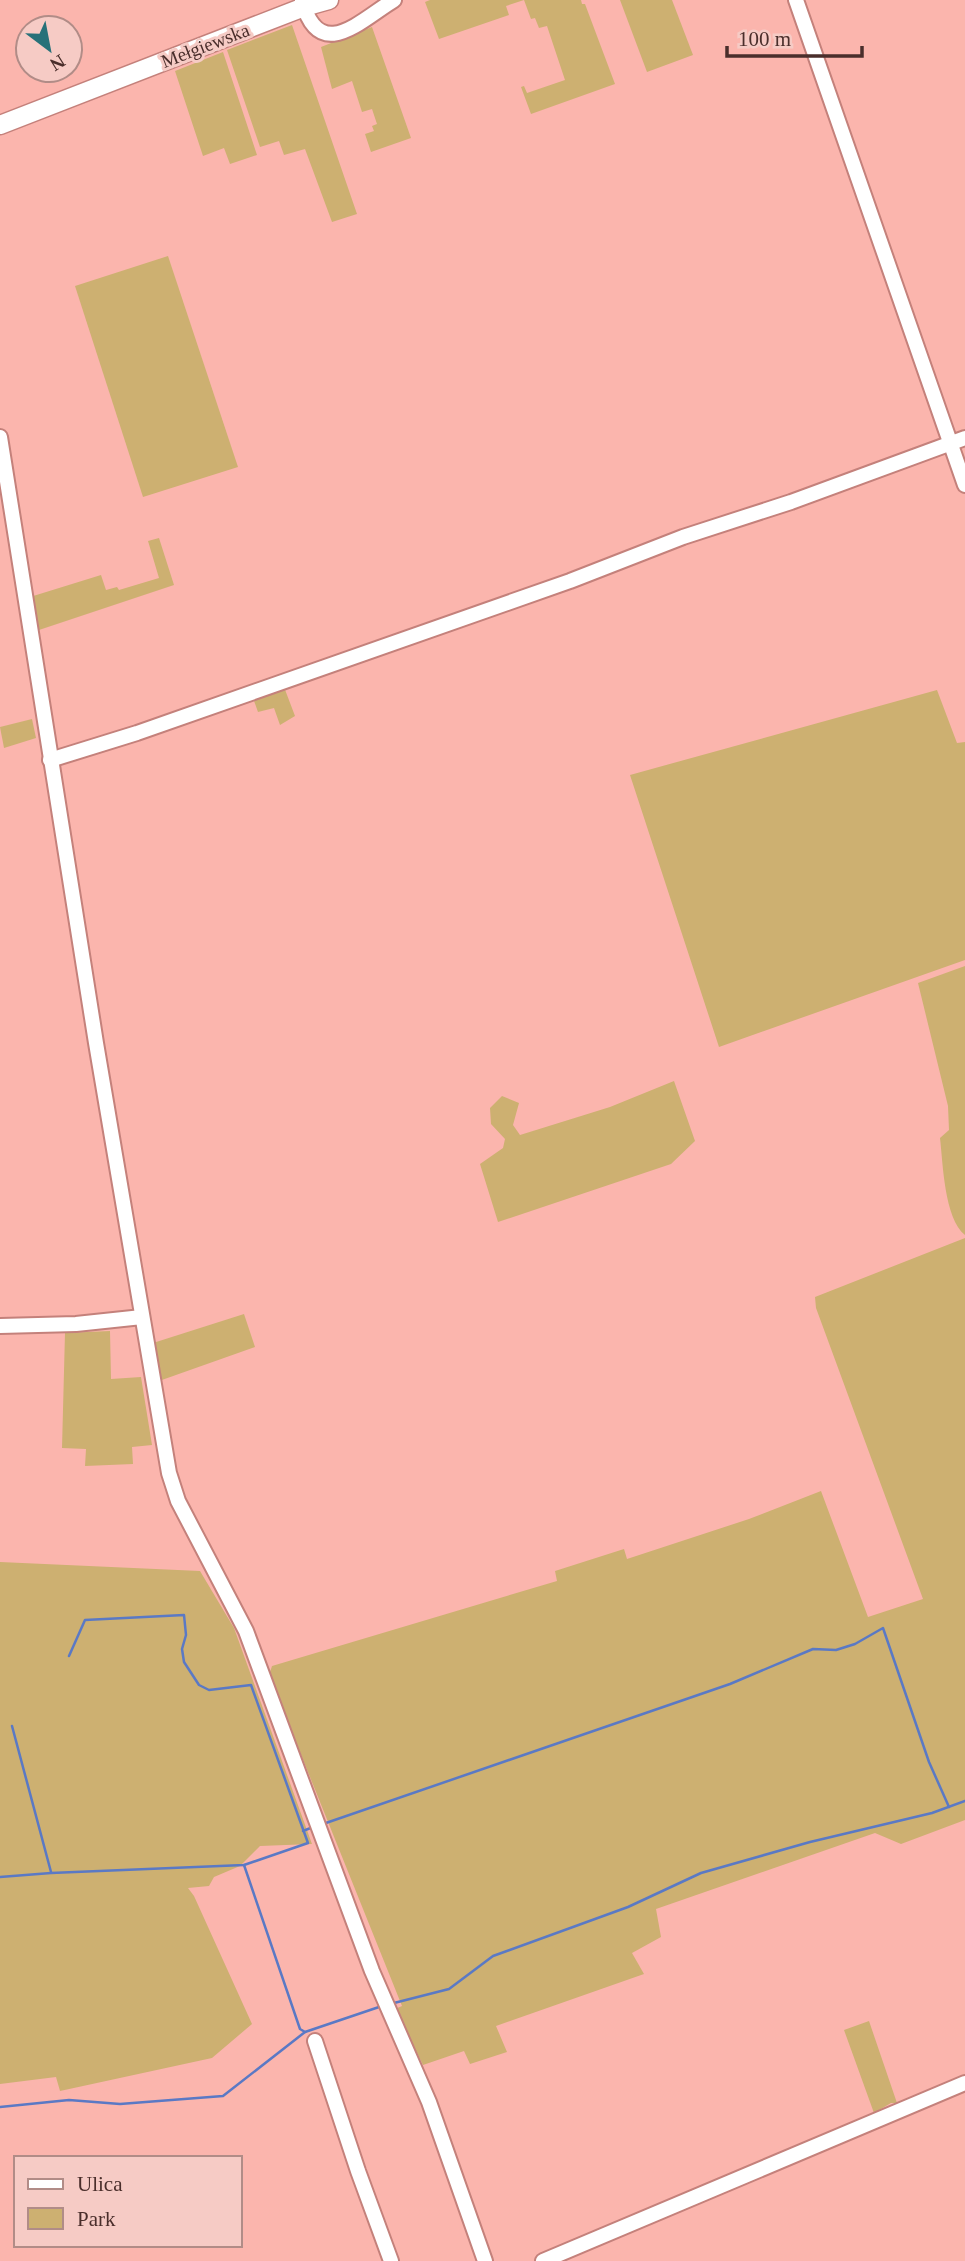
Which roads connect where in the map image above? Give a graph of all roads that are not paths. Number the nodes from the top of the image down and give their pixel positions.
1 (329, 0) edge
2 (394, 0) edge
3 (796, 0) edge
4 (308, 2) edge
5 (0, 125) edge
6 (0, 437) edge
7 (965, 438) edge
8 (950, 444) junction
9 (965, 485) edge
10 (50, 760) junction
11 (142, 1317) junction
12 (0, 1326) edge
13 (314, 2041) dead end
14 (965, 2083) edge
15 (391, 2261) edge
16 (485, 2261) edge
17 (543, 2261) edge

1 - 4 main road, Mełgiewska
2 - 4 street
3 - 8 street
4 - 5 main road, Mełgiewska
6 - 10 street
7 - 8 street
8 - 9 street
8 - 10 street
10 - 11 street
11 - 12 street
11 - 16 street
13 - 15 street
14 - 17 street

